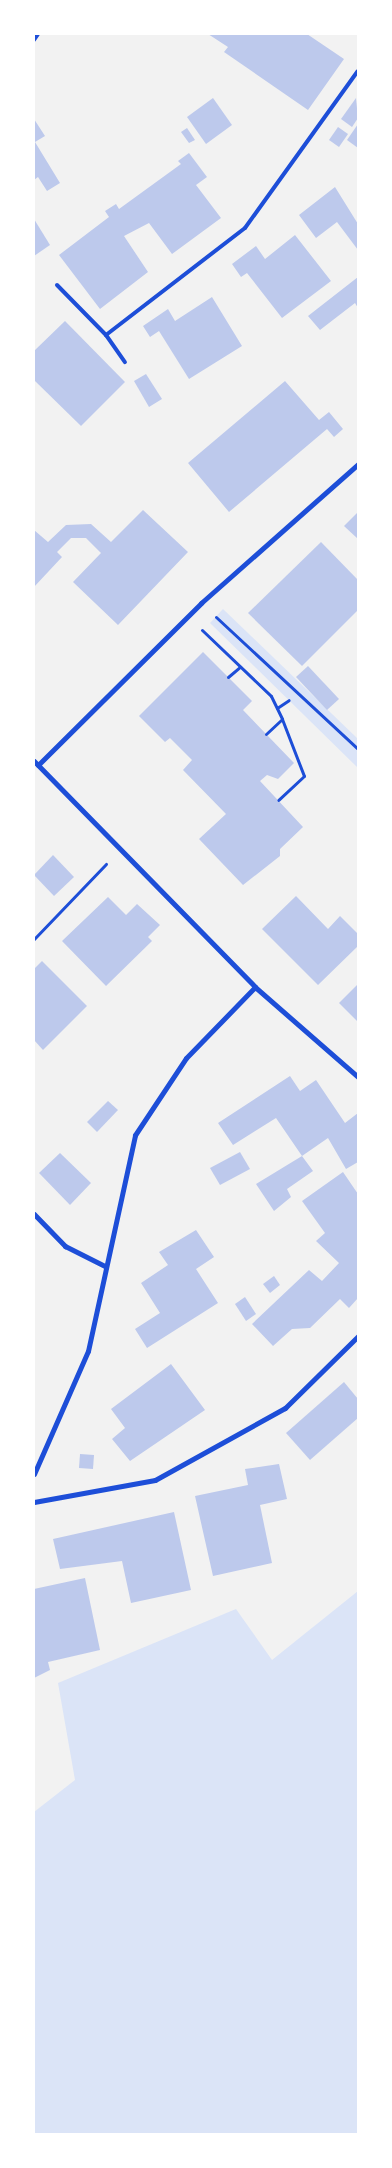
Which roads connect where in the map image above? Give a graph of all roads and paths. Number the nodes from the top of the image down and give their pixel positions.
1 (38, 34) edge
2 (34, 40) edge
3 (358, 71) edge
4 (57, 285) dead end
5 (106, 334) junction
6 (125, 362) dead end
7 (358, 464) edge
8 (201, 603) junction
9 (187, 616) junction
10 (240, 667) junction
11 (228, 677) dead end
12 (289, 700) dead end
13 (277, 708) junction
14 (282, 718) junction
15 (266, 734) dead end
16 (358, 749) edge
17 (36, 763) edge
18 (278, 800) dead end
19 (119, 850) junction
20 (34, 940) edge
21 (254, 987) junction
22 (358, 1077) edge
23 (34, 1214) edge
24 (105, 1266) junction
25 (358, 1336) edge
26 (34, 1474) edge
27 (34, 1502) edge

1 - 2 lane
3 - 5 lane
4 - 5 lane
5 - 6 lane
7 - 8 street
8 - 9 street
8 - 16 path
9 - 10 path
9 - 17 street
10 - 11 path
10 - 13 path
12 - 13 path
13 - 14 path
14 - 15 path
14 - 18 path
17 - 19 street
19 - 20 path
19 - 21 street
21 - 22 street
21 - 24 street
23 - 24 street
24 - 26 street
25 - 27 street

